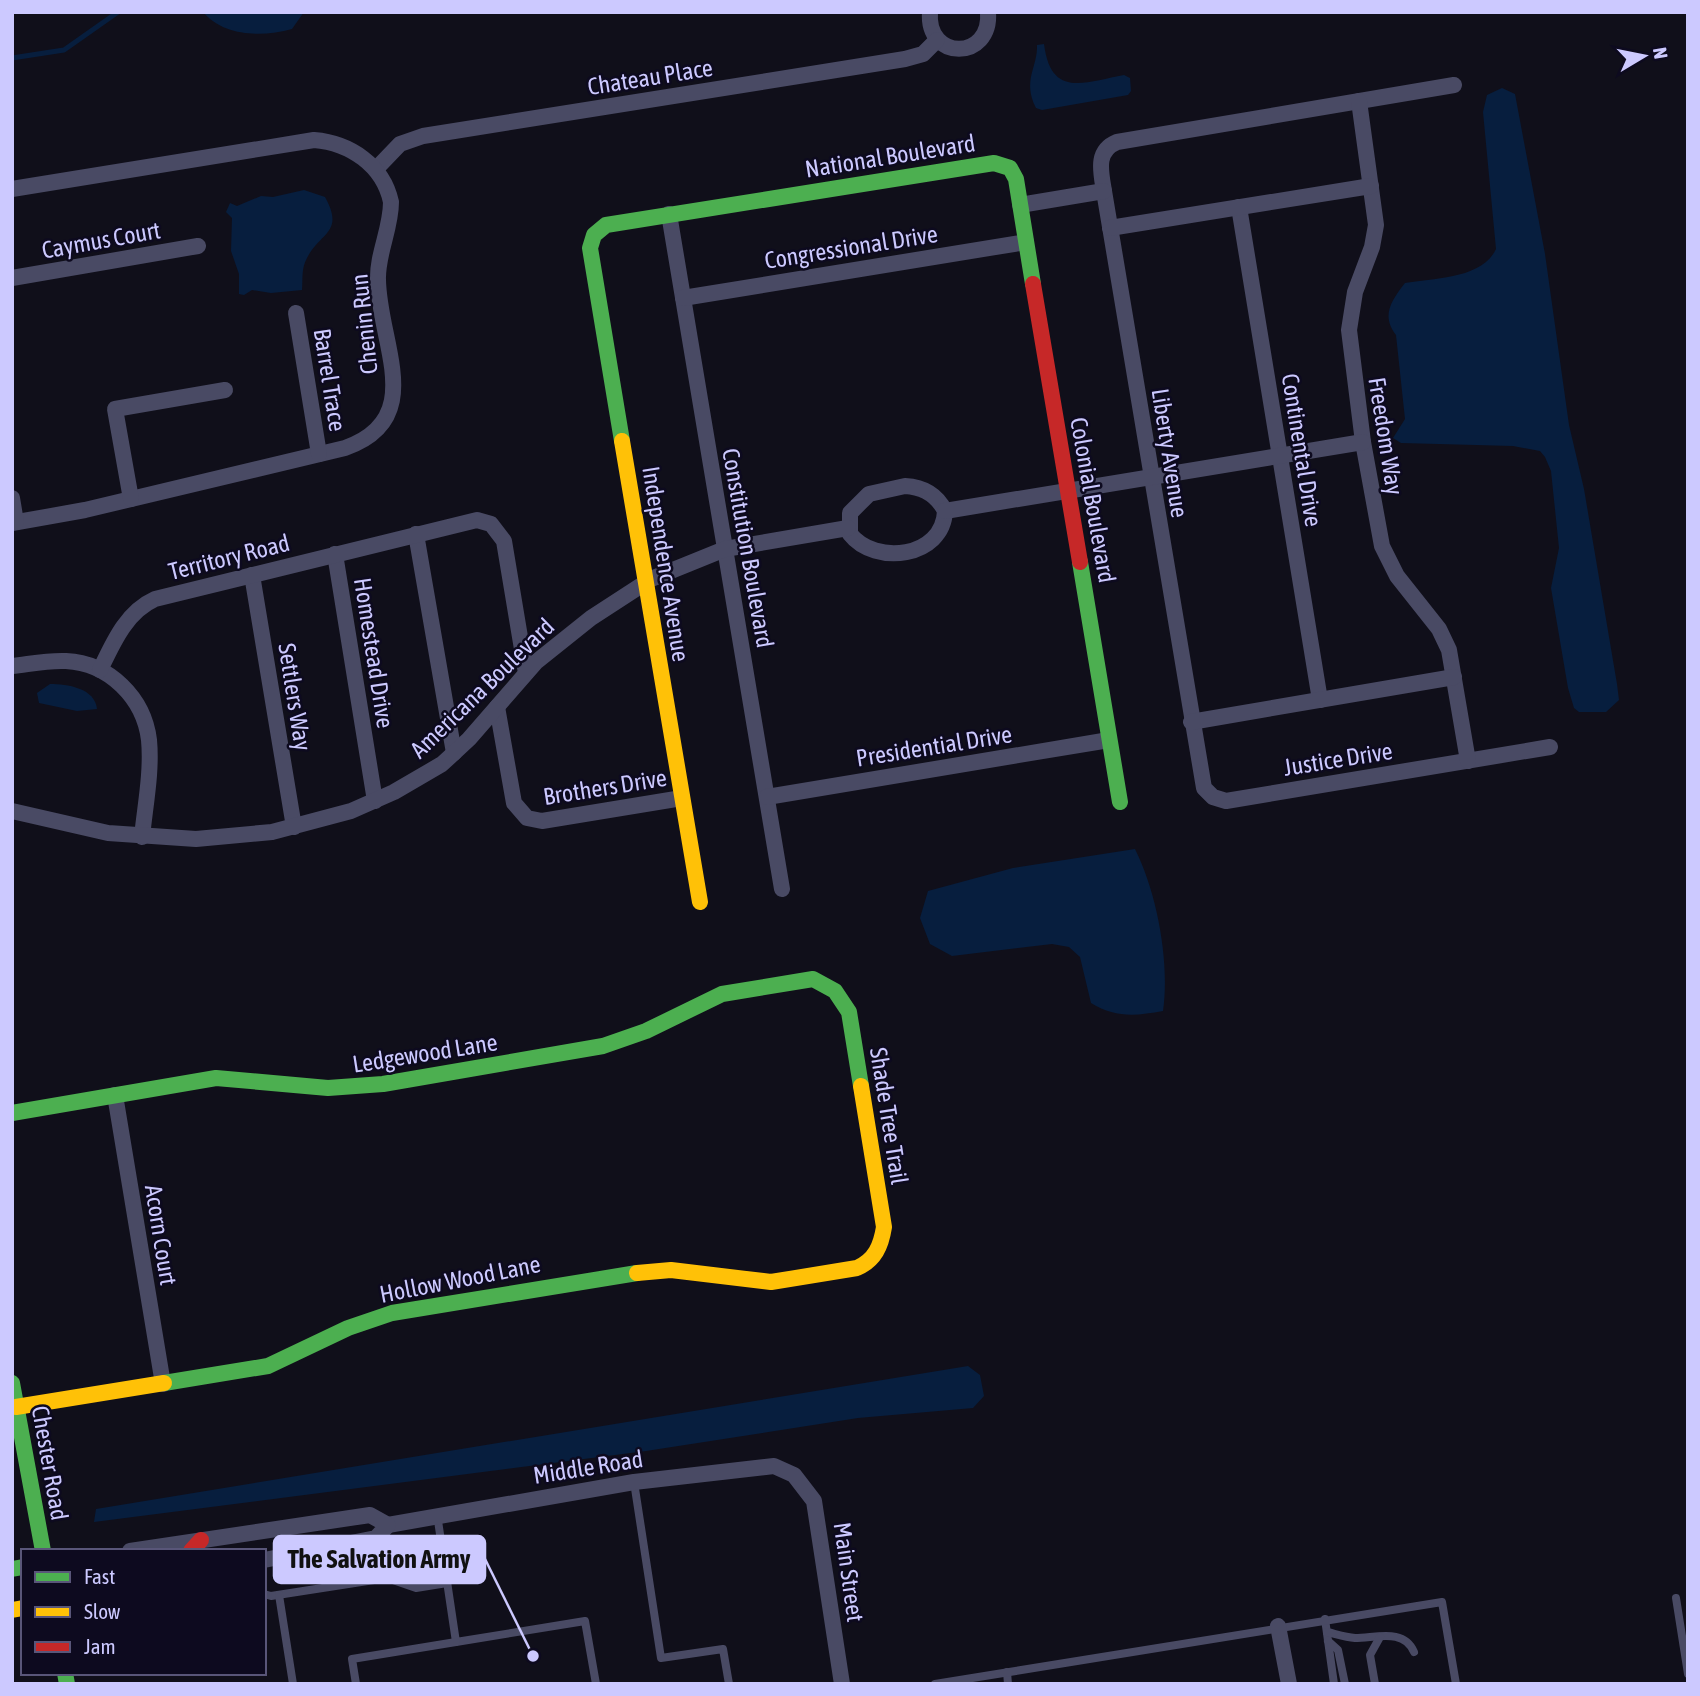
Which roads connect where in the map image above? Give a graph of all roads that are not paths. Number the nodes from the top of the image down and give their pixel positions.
1 (930, 12) edge
2 (988, 12) edge
3 (937, 40) junction
4 (1454, 85) dead end
5 (1359, 101) junction
6 (376, 169) junction
7 (1371, 186) junction
8 (12, 189) edge
9 (1104, 191) junction
10 (1020, 205) junction
11 (1239, 207) junction
12 (669, 214) junction
13 (1111, 228) junction
14 (594, 235) joint
15 (1026, 242) junction
16 (198, 246) dead end
17 (12, 278) edge
18 (683, 298) junction
19 (296, 313) dead end
20 (225, 390) dead end
21 (1363, 442) junction
22 (320, 454) junction
23 (1281, 456) junction
24 (1151, 478) junction
25 (1068, 491) junction
26 (12, 498) edge
27 (131, 499) junction
28 (945, 511) junction
29 (14, 523) edge
30 (848, 528) junction
31 (416, 534) junction
32 (725, 549) junction
33 (335, 554) junction
34 (252, 575) junction
35 (645, 583) junction
36 (12, 666) edge
37 (100, 670) junction
38 (526, 673) junction
39 (1454, 677) junction
40 (1320, 700) junction
41 (497, 706) junction
42 (1191, 722) junction
43 (1110, 740) junction
44 (1550, 747) dead end
45 (454, 753) junction
46 (1468, 761) junction
47 (767, 797) junction
48 (682, 799) junction
49 (375, 801) junction
50 (1120, 802) dead end
51 (12, 811) edge
52 (294, 827) junction
53 (142, 837) junction
54 (782, 889) dead end
55 (700, 902) dead end
56 (833, 988) joint
57 (115, 1095) junction
58 (12, 1113) edge
59 (876, 1254) joint
60 (12, 1384) edge
61 (163, 1384) junction
62 (16, 1407) junction
63 (794, 1475) joint
64 (634, 1482) junction
65 (437, 1514) junction
66 (388, 1525) junction
67 (196, 1546) edge
68 (43, 1549) edge
69 (156, 1549) edge
70 (266, 1560) edge
71 (447, 1583) junction
72 (266, 1594) edge
73 (279, 1595) junction
74 (1676, 1598) dead end
75 (1325, 1619) junction
76 (1278, 1626) junction
77 (1328, 1637) junction
78 (1380, 1637) junction
79 (456, 1642) junction
80 (1414, 1652) dead end
81 (1686, 1653) edge
82 (1007, 1672) junction
83 (1688, 1674) edge
84 (293, 1684) edge
85 (356, 1684) edge
86 (596, 1684) edge
87 (729, 1684) edge
88 (842, 1684) edge
89 (935, 1684) edge
90 (1009, 1684) edge
91 (1289, 1684) edge
92 (1334, 1684) edge
93 (1345, 1684) edge
94 (1375, 1684) edge
95 (1456, 1684) edge

1 - 3 street
2 - 3 street
3 - 6 street, Chateau Place
4 - 5 street
5 - 7 street, Freedom Way
5 - 9 street
6 - 8 street, Chenin Run
6 - 22 street, Chenin Run
7 - 11 street
7 - 21 street, Freedom Way
9 - 10 street
9 - 13 street, Liberty Avenue
10 - 12 street, National Boulevard
10 - 15 street, Colonial Boulevard
11 - 13 street
11 - 23 street, Continental Drive
12 - 14 street, National Boulevard
12 - 18 street, Constitution Boulevard
13 - 24 street, Liberty Avenue
14 - 35 street, Independence Avenue
15 - 18 street, Congressional Drive
15 - 25 street, Colonial Boulevard
16 - 17 street, Caymus Court
18 - 32 street, Constitution Boulevard
19 - 22 street, Barrel Trace
20 - 27 street
21 - 23 street
21 - 39 street, Freedom Way
22 - 27 street, Chenin Run
23 - 24 street
23 - 40 street, Continental Drive
24 - 25 street
24 - 42 street, Liberty Avenue
25 - 28 street
25 - 43 street, Colonial Boulevard
26 - 29 street
27 - 29 street, Chenin Run
28 - 30 street
28 - 30 street
30 - 32 street, Americana Boulevard
31 - 33 street, Territory Road
31 - 38 street, Territory Road
31 - 45 street
32 - 35 street, Americana Boulevard
32 - 47 street, Constitution Boulevard
33 - 34 street, Territory Road
33 - 49 street, Homestead Drive
34 - 37 street, Territory Road
34 - 52 street, Settlers Way
35 - 38 street, Americana Boulevard
35 - 48 street, Independence Avenue
36 - 37 street
37 - 53 street
38 - 41 street, Americana Boulevard
39 - 40 street
39 - 46 street, Freedom Way
40 - 42 street
41 - 45 street, Americana Boulevard
41 - 48 street, Brothers Drive
42 - 46 street, Justice Drive
43 - 47 street, Presidential Drive
43 - 50 street, Colonial Boulevard
44 - 46 street, Justice Drive
45 - 49 street, Americana Boulevard
47 - 54 street, Constitution Boulevard
48 - 55 street, Independence Avenue
49 - 52 street, Americana Boulevard
51 - 53 street, Americana Boulevard
52 - 53 street, Americana Boulevard
56 - 57 street, Ledgewood Lane
56 - 59 street, Shade Tree Trail
57 - 58 street, Ledgewood Lane
57 - 61 street, Acorn Court
59 - 61 street, Hollow Wood Lane
60 - 62 street, Chester Road
61 - 62 street, Hollow Wood Lane
62 - 68 street, Chester Road
63 - 64 street, Middle Road
63 - 88 street, Main Street
64 - 65 street, Middle Road
64 - 87 lane
65 - 66 street, Middle Road
65 - 71 lane
66 - 67 street, Middle Road
66 - 70 street, Middle Road
67 - 69 street, Middle Road
71 - 73 lane
71 - 79 lane
72 - 73 lane
73 - 84 lane
74 - 81 lane
75 - 76 lane
75 - 77 lane
75 - 95 lane
76 - 82 lane
76 - 91 street
77 - 78 lane
77 - 92 lane
77 - 93 lane
78 - 80 lane
78 - 94 lane
79 - 85 lane
79 - 86 lane
81 - 83 lane
82 - 89 lane
82 - 90 lane

